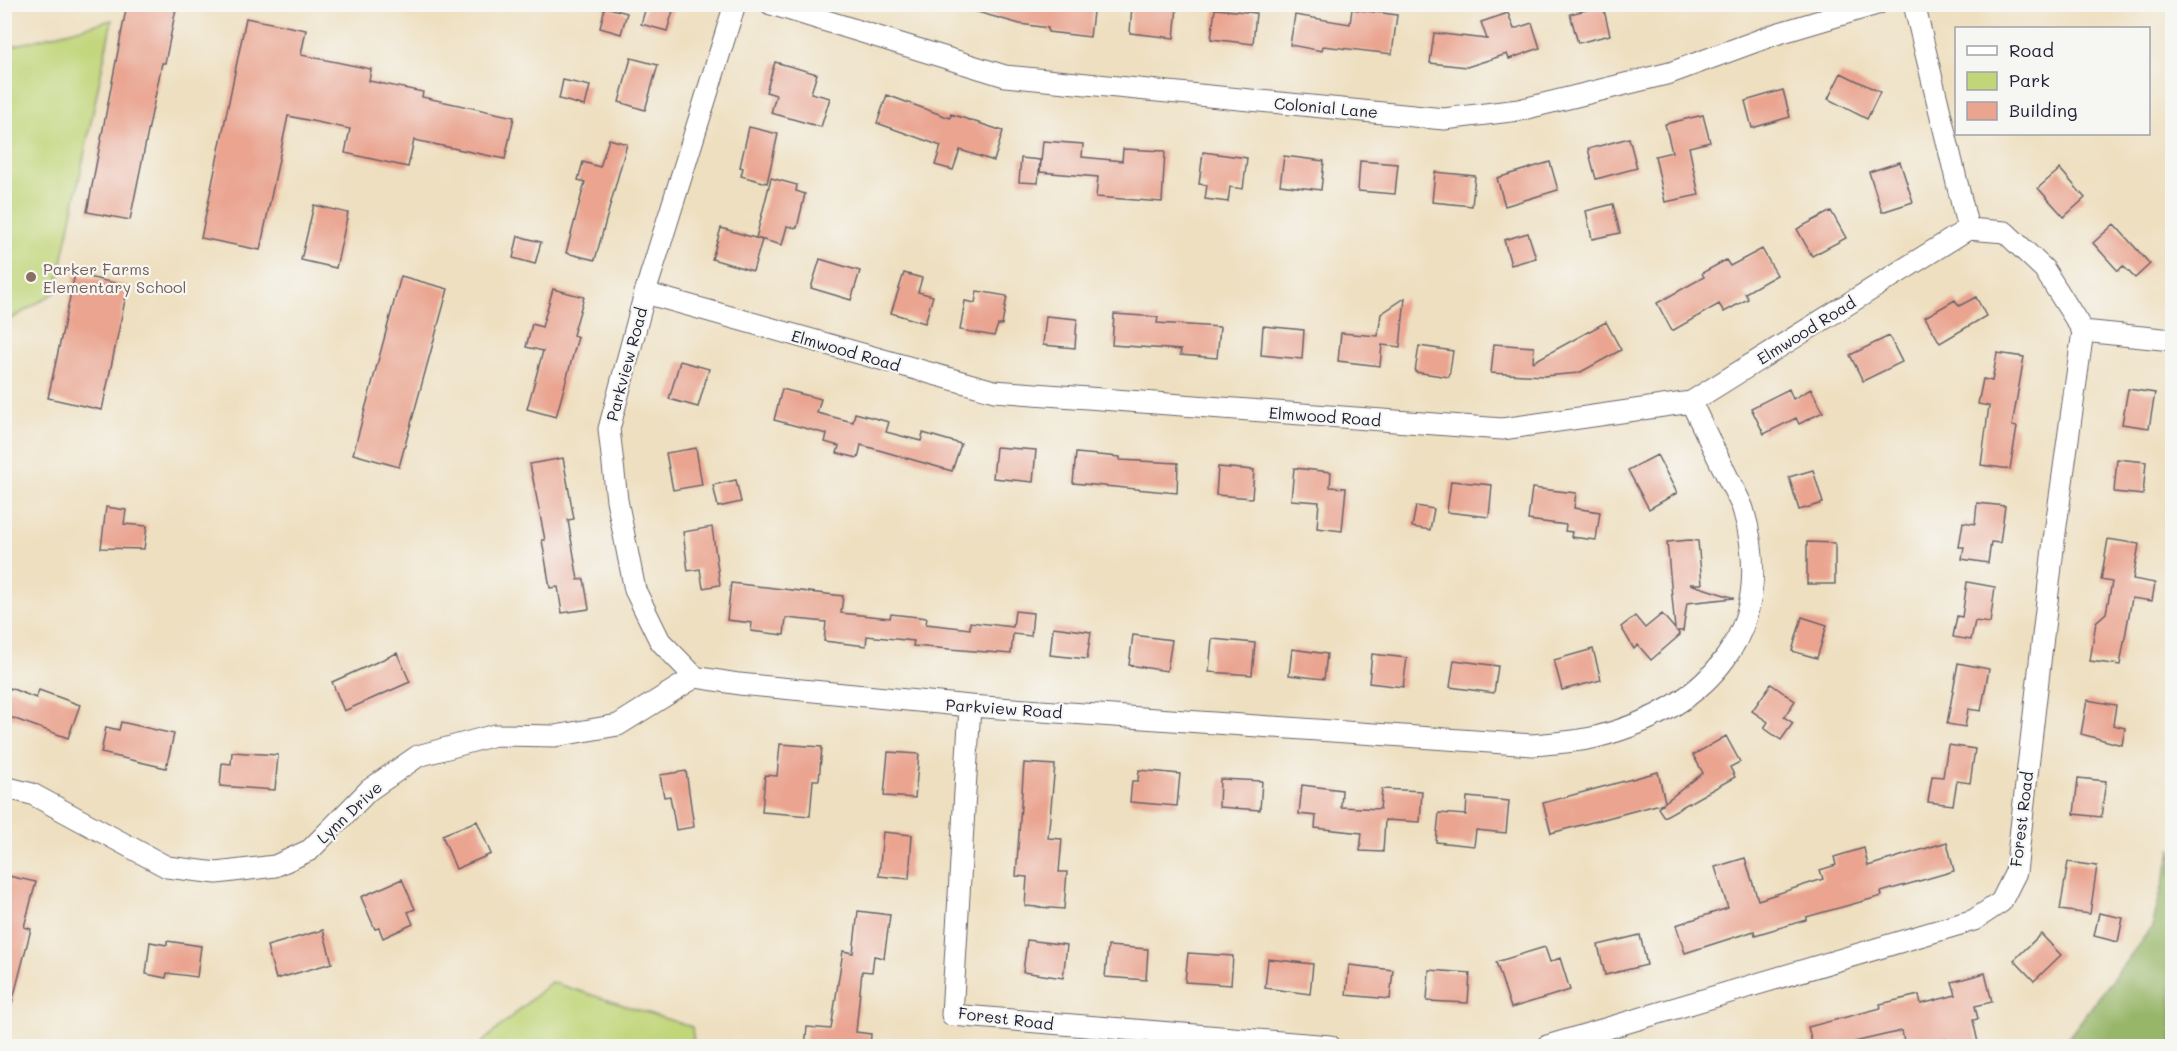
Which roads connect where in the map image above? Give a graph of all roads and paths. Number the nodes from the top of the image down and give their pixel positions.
1 (735, 4) edge
2 (771, 4) edge
3 (1877, 4) edge
4 (1914, 4) edge
5 (1968, 229) junction
6 (645, 293) junction
7 (2083, 331) junction
8 (2172, 340) edge
9 (1691, 402) junction
10 (695, 677) junction
11 (970, 706) junction
12 (4, 787) edge
13 (1329, 1047) edge
14 (1547, 1047) edge

1 - 6 street, Parkview Road
2 - 3 street, Colonial Lane
4 - 5 street
5 - 7 street
5 - 9 street, Elmwood Road
6 - 9 street, Elmwood Road
6 - 10 street, Parkview Road
7 - 8 street
7 - 14 street, Forest Road
9 - 11 street, Parkview Road
10 - 11 street, Parkview Road
10 - 12 street, Lynn Drive
11 - 13 street, Forest Road

